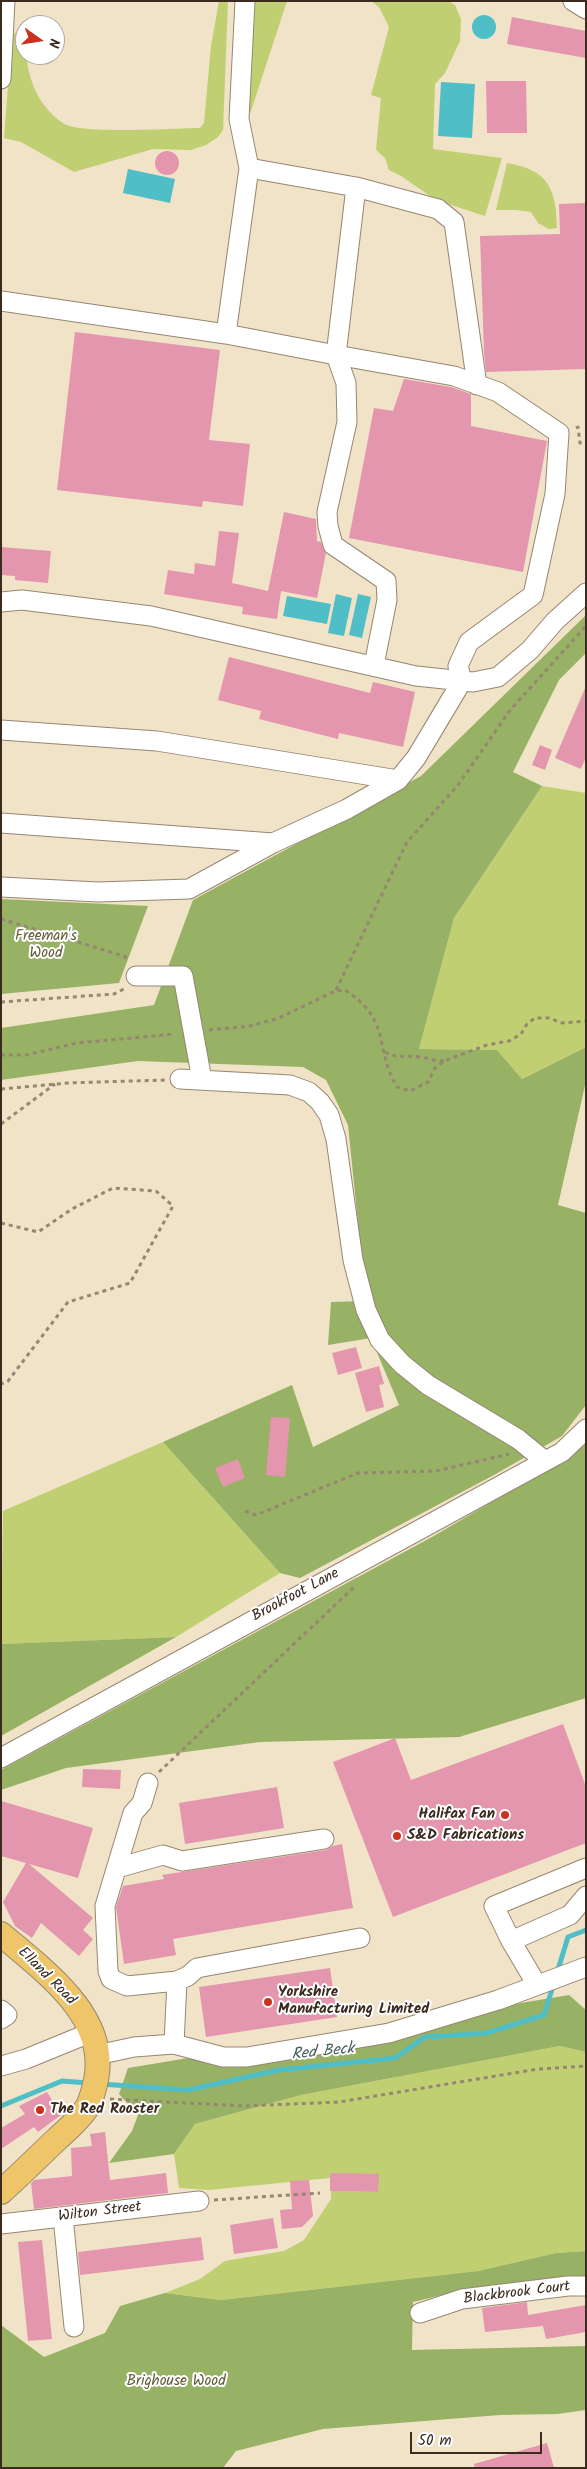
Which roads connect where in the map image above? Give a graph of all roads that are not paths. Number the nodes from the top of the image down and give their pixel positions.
1 (5, 1) edge
2 (245, 1) edge
3 (573, 1) edge
4 (586, 9) edge
5 (1, 78) edge
6 (249, 168) junction
7 (356, 187) junction
8 (1, 301) edge
9 (226, 334) junction
10 (336, 355) junction
11 (477, 385) junction
12 (586, 593) edge
13 (1, 602) edge
14 (374, 665) junction
15 (462, 681) junction
16 (1, 730) edge
17 (398, 780) junction
18 (1, 823) edge
19 (273, 842) junction
20 (1, 888) edge
21 (136, 976) road end
22 (180, 1079) road end
23 (202, 1080) junction
24 (586, 1429) edge
25 (538, 1455) junction
26 (1, 1758) edge
27 (148, 1783) road end
28 (324, 1838) dead end
29 (117, 1868) junction
30 (586, 1868) edge
31 (586, 1896) edge
32 (1, 1934) edge
33 (360, 1938) dead end
34 (511, 1941) junction
35 (586, 1967) edge
36 (177, 1981) junction
37 (540, 1984) junction
38 (1, 2010) edge
39 (1, 2020) edge
40 (92, 2032) junction
41 (174, 2044) junction
42 (1, 2066) edge
43 (95, 2079) junction
44 (1, 2192) edge
45 (199, 2201) road end
46 (63, 2217) junction
47 (1, 2224) edge
48 (586, 2286) edge
49 (420, 2313) dead end
50 (74, 2326) dead end

1 - 5 street
2 - 6 street
3 - 4 street
6 - 7 street
6 - 9 street
7 - 10 street
7 - 11 street
8 - 9 street
9 - 10 street
10 - 11 street
10 - 14 street
11 - 15 street
12 - 15 street
13 - 14 street
14 - 15 street
15 - 17 street
16 - 17 street
17 - 19 street
18 - 19 street
19 - 20 street
21 - 23 street
22 - 23 street
23 - 25 street
24 - 25 street, Brookfoot Lane
25 - 26 street, Brookfoot Lane
27 - 29 street
28 - 29 street
29 - 36 street
30 - 34 street
31 - 34 street
32 - 40 main road, Elland Road
33 - 36 street
34 - 37 street
35 - 37 street
36 - 41 street
37 - 41 street
38 - 39 street
40 - 42 street
40 - 43 main road, Elland Road
41 - 43 street
43 - 44 main road
45 - 46 street, Wilton Street
46 - 47 street, Wilton Street
46 - 50 street
48 - 49 street, Blackbrook Court

